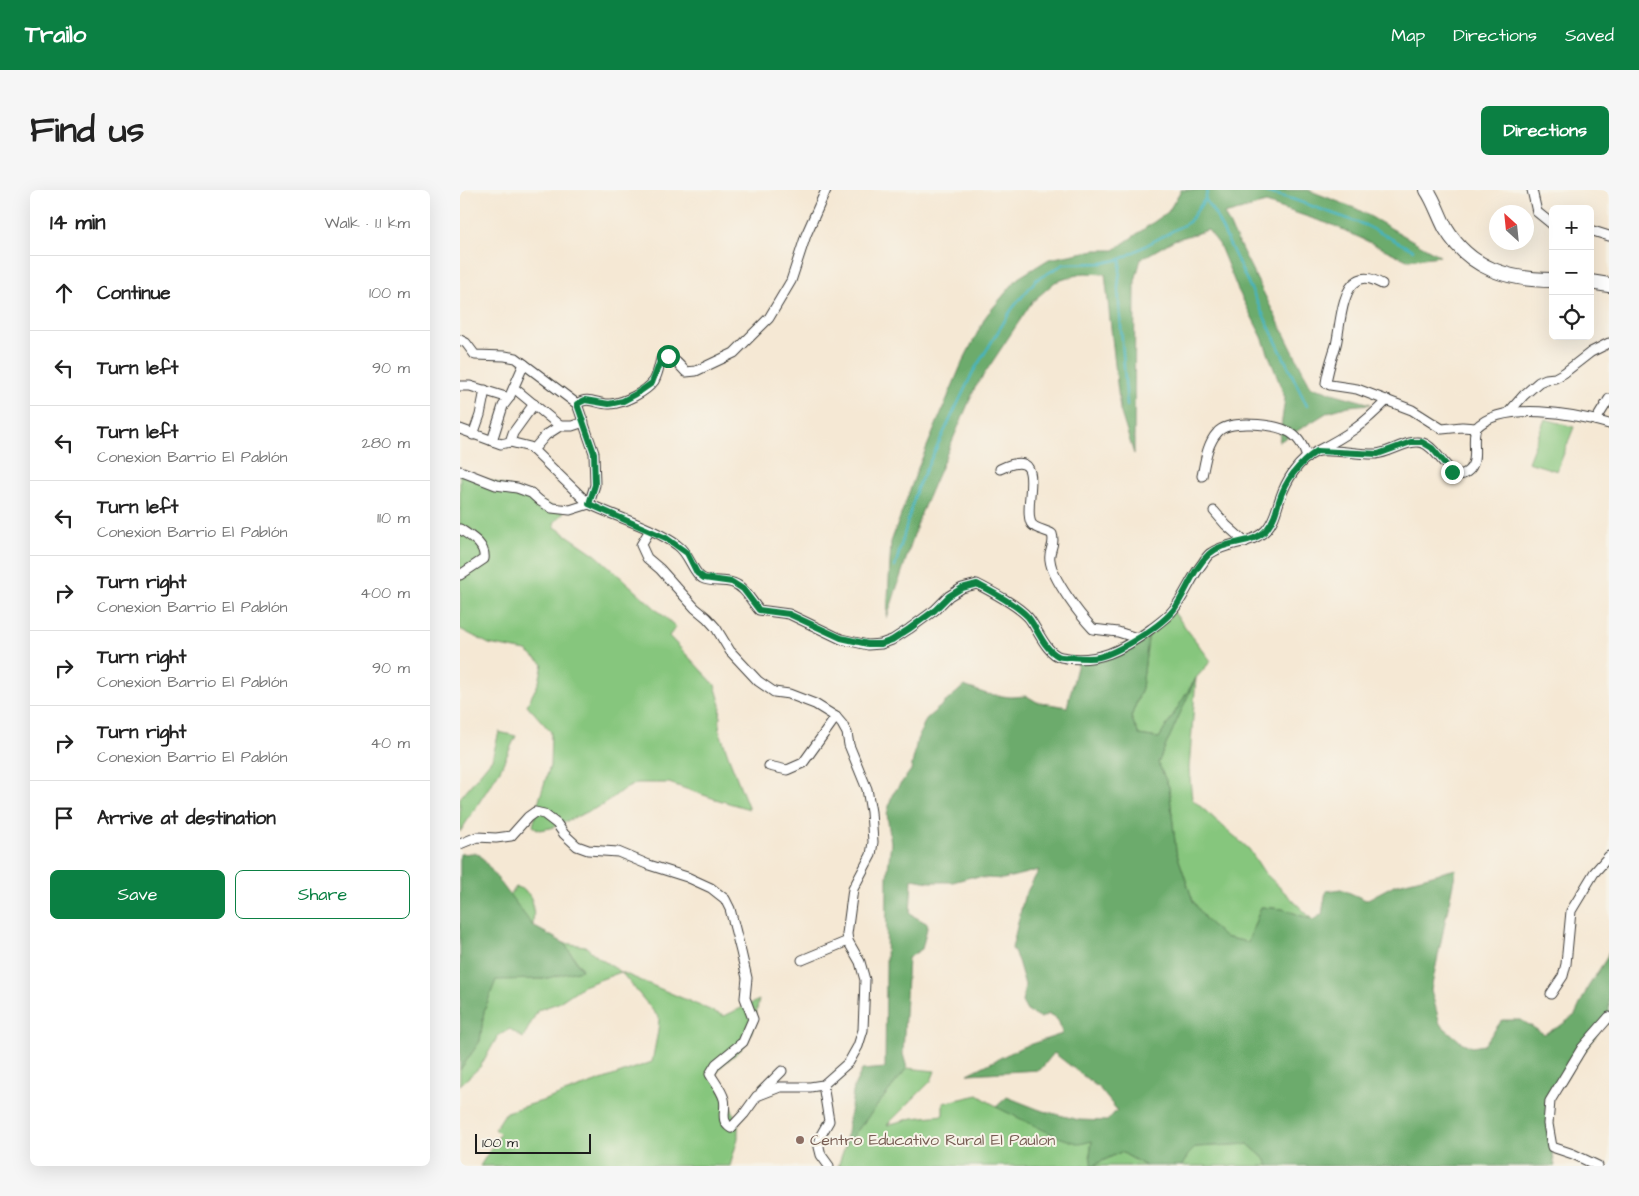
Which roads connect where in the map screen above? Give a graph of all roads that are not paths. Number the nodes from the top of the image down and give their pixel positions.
1 (826, 190) edge
2 (1415, 190) edge
3 (1427, 190) edge
4 (1532, 190) edge
5 (1438, 212) junction
6 (1549, 222) edge
7 (1594, 231) edge
8 (1609, 236) edge
9 (1549, 280) edge
10 (1594, 283) edge
11 (1382, 284) dead end
12 (1609, 285) edge
13 (460, 340) edge
14 (1609, 344) edge
15 (524, 364) junction
16 (460, 386) edge
17 (514, 388) junction
18 (485, 390) junction
19 (509, 398) junction
20 (1609, 399) edge
21 (1387, 400) junction
22 (534, 404) junction
23 (577, 404) junction
24 (1509, 412) junction
25 (1596, 420) junction
26 (584, 422) junction
27 (1609, 424) edge
28 (560, 426) junction
29 (1476, 428) junction
30 (460, 429) edge
31 (474, 435) junction
32 (492, 441) junction
33 (510, 442) junction
34 (533, 450) junction
35 (1317, 451) junction
36 (1307, 458) junction
37 (1000, 469) dead end
38 (460, 471) edge
39 (1202, 476) dead end
40 (589, 504) junction
41 (1214, 511) dead end
42 (460, 529) edge
43 (650, 530) junction
44 (1245, 542) junction
45 (460, 575) edge
46 (1137, 638) junction
47 (836, 717) junction
48 (769, 766) dead end
49 (460, 844) edge
50 (1609, 856) edge
51 (848, 941) junction
52 (802, 960) dead end
53 (1551, 994) dead end
54 (1609, 1017) edge
55 (782, 1071) dead end
56 (824, 1085) junction
57 (757, 1096) junction
58 (829, 1166) edge
59 (1598, 1166) edge

1 - 23 street
2 - 5 highway
3 - 5 highway
4 - 6 street
5 - 9 highway
7 - 8 street
10 - 12 highway
11 - 21 street
13 - 15 street
14 - 24 street
15 - 17 street
15 - 23 street
16 - 18 street
17 - 19 street
17 - 22 street
18 - 19 street
18 - 31 street
19 - 32 street
20 - 25 street
21 - 29 street
21 - 35 street
22 - 28 street
22 - 33 street
23 - 26 street
24 - 25 street
24 - 29 street
25 - 27 street
26 - 28 street
26 - 40 street
28 - 34 street
29 - 35 street
30 - 31 street
31 - 32 street
32 - 33 street
33 - 34 street
34 - 40 street
35 - 36 street
36 - 39 street
36 - 44 street
37 - 46 street
38 - 40 street
40 - 43 street
41 - 44 street
42 - 45 street
43 - 46 street
43 - 47 street
44 - 46 street
47 - 48 street
47 - 51 street
49 - 57 street
50 - 53 street
51 - 52 street
51 - 56 street
54 - 59 street
55 - 57 street
56 - 57 street
56 - 58 street

